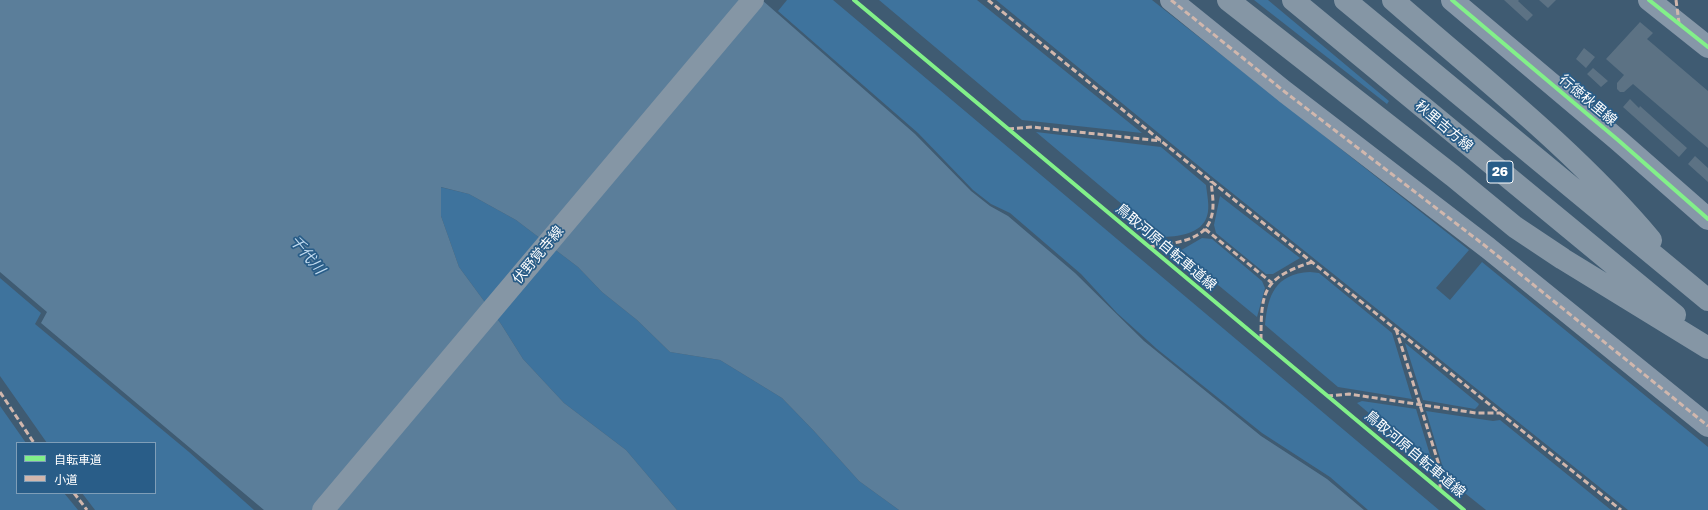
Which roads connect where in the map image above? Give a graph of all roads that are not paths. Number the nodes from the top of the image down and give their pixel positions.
1 (753, 0) edge
2 (1171, 0) edge
3 (1228, 0) edge
4 (1293, 0) edge
5 (1345, 0) edge
6 (1393, 0) edge
7 (1452, 0) edge
8 (1649, 0) edge
9 (1708, 47) edge
10 (1708, 218) edge
11 (1687, 283) junction
12 (1708, 300) edge
13 (1708, 342) edge
14 (1708, 348) edge
15 (1708, 426) edge
16 (323, 510) edge

1 - 16 main road, 伏野覚寺線
2 - 15 street
3 - 14 main road
4 - 13 main road, 秋里吉方線 / 26
5 - 11 main road, 26
6 - 11 main road
7 - 10 street, 行徳秋里線
8 - 9 street
11 - 12 main road, 26

